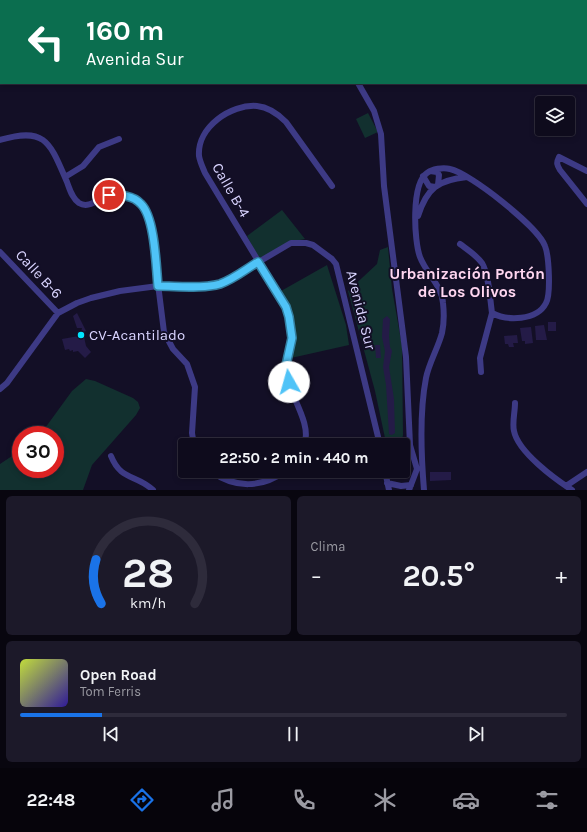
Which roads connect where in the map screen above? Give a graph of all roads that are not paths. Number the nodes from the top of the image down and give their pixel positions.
1 (359, 84) edge
2 (119, 139) dead end
3 (0, 140) edge
4 (430, 171) junction
5 (587, 171) edge
6 (423, 176) junction
7 (64, 177) junction
8 (467, 177) junction
9 (332, 186) dead end
10 (437, 186) junction
11 (587, 204) edge
12 (416, 221) junction
13 (460, 244) dead end
14 (0, 252) edge
15 (258, 262) junction
16 (158, 286) junction
17 (58, 313) junction
18 (492, 313) junction
19 (481, 372) dead end
20 (0, 389) edge
21 (515, 403) dead end
22 (193, 438) edge
23 (304, 438) edge
24 (378, 438) edge
25 (410, 438) edge
26 (410, 445) edge
27 (111, 456) dead end
28 (587, 472) edge
29 (223, 478) edge
30 (274, 478) edge
31 (386, 478) edge
32 (387, 483) junction
33 (566, 486) junction
34 (410, 487) edge
35 (153, 490) edge
36 (389, 490) edge
37 (424, 490) edge
38 (572, 490) edge

1 - 25 street
2 - 7 street
3 - 7 street
4 - 6 street
4 - 8 street
4 - 10 street
5 - 11 street
6 - 10 street
6 - 12 street
7 - 16 street
8 - 10 street
8 - 18 street
9 - 15 street, Calle B-4
10 - 12 street
12 - 37 street
13 - 18 street
14 - 17 street, Calle B-6
15 - 16 street, Avenida Sur
15 - 23 street, Calle B-4
15 - 24 street, Avenida Sur
16 - 17 street, Avenida Sur
16 - 22 street
17 - 20 street, Avenida Sur
18 - 19 street
21 - 33 street
26 - 34 street
27 - 35 street
28 - 33 street
29 - 30 street
31 - 32 street
32 - 34 street
32 - 36 street
33 - 38 street

